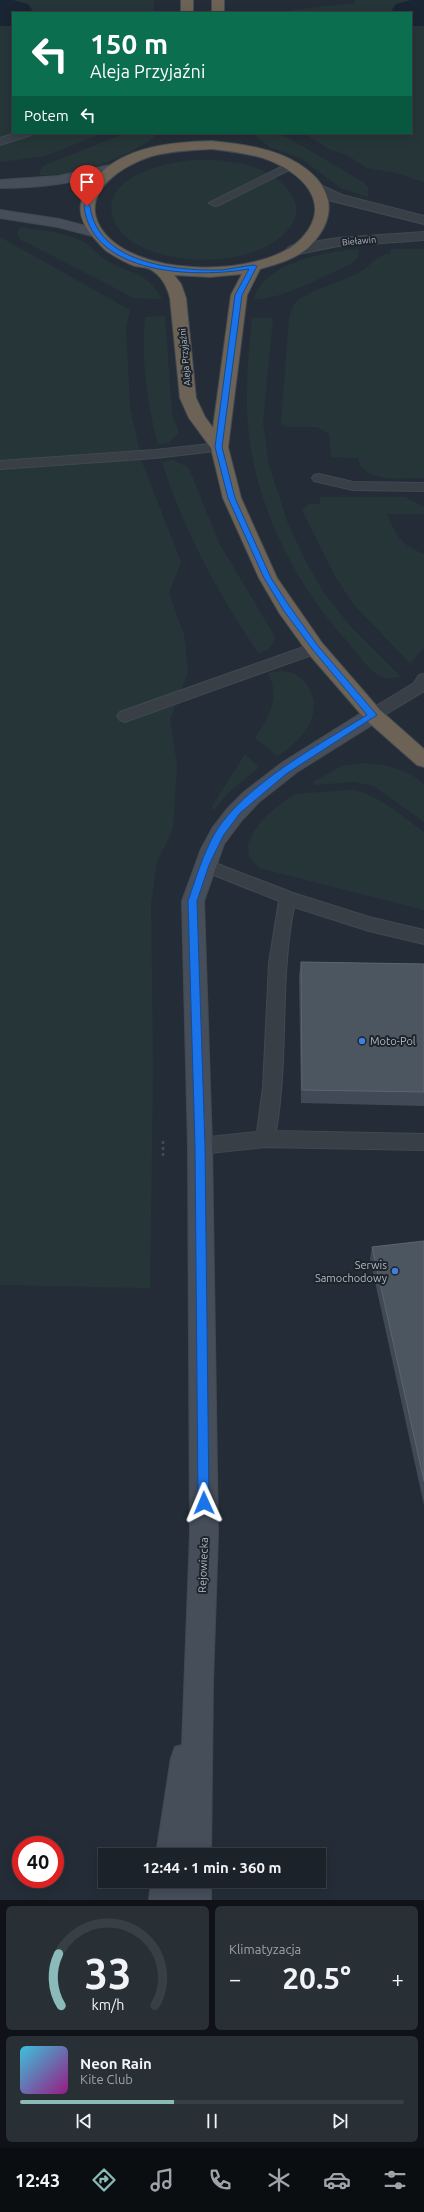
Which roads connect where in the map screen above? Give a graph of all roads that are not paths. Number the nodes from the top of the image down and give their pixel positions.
1 (187, 0) edge
2 (218, 0) edge
3 (187, 12) edge
4 (218, 12) edge
5 (24, 134) edge
6 (174, 134) edge
7 (238, 134) edge
8 (0, 142) edge
9 (252, 150) junction
10 (151, 152) junction
11 (291, 165) junction
12 (115, 168) junction
13 (0, 184) edge
14 (316, 187) junction
15 (215, 203) dead end
16 (0, 214) edge
17 (424, 220) edge
18 (96, 233) junction
19 (424, 236) edge
20 (294, 250) junction
21 (254, 266) junction
22 (156, 267) junction
23 (219, 447) junction
24 (0, 465) edge
25 (319, 478) dead end
26 (424, 487) edge
27 (316, 648) junction
28 (424, 679) edge
29 (373, 715) junction
30 (125, 716) dead end
31 (424, 760) edge
32 (205, 865) junction
33 (288, 898) junction
34 (424, 937) edge
35 (265, 1139) junction
36 (424, 1142) edge
37 (200, 1146) junction
38 (198, 1681) junction
39 (172, 1848) edge
40 (196, 1848) edge
41 (166, 1888) edge
42 (195, 1888) edge
43 (165, 1900) edge
44 (195, 1900) edge

1 - 3 highway
2 - 4 highway
5 - 8 lane
6 - 10 highway
7 - 9 highway
9 - 10 highway
9 - 11 highway
10 - 12 highway
11 - 14 highway
11 - 15 lane
12 - 13 street
12 - 18 highway
14 - 17 street
14 - 20 highway
16 - 18 street
18 - 22 highway
19 - 20 street, Bieławin
20 - 21 highway
21 - 22 highway
21 - 23 highway, Aleja Przyjaźni
22 - 23 highway, Aleja Przyjaźni
23 - 24 lane
23 - 27 highway, Aleja Przyjaźni
25 - 26 lane
27 - 29 highway, Aleja Przyjaźni
27 - 30 lane
28 - 29 lane
29 - 31 highway, Aleja Przyjaźni
29 - 32 street, Rejowiecka
32 - 33 lane
32 - 37 street, Rejowiecka
33 - 34 lane
33 - 35 lane
35 - 36 lane
35 - 37 lane
37 - 38 street, Rejowiecka
38 - 39 street, Rejowiecka
38 - 40 street, Rejowiecka
41 - 43 street
42 - 44 street

